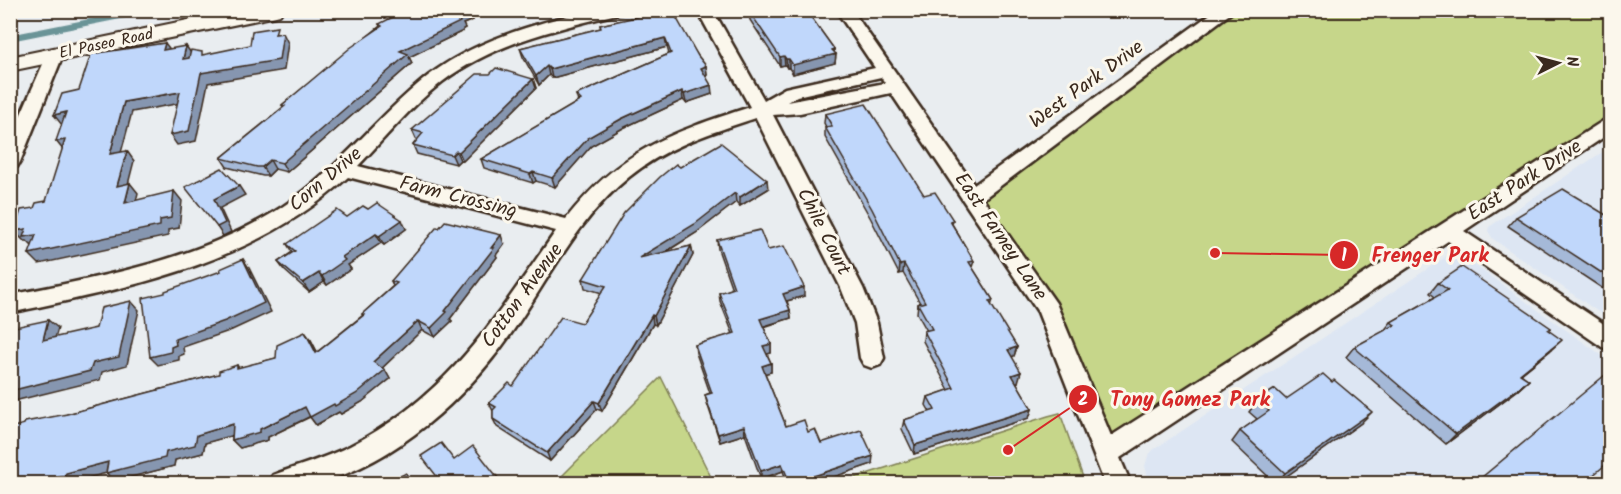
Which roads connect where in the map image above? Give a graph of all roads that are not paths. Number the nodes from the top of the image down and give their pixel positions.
1 (272, 10) edge
2 (615, 10) edge
3 (705, 10) edge
4 (843, 10) edge
5 (1227, 10) edge
6 (55, 55) junction
7 (10, 64) edge
8 (891, 79) junction
9 (761, 110) junction
10 (1610, 126) edge
11 (10, 162) edge
12 (344, 169) junction
13 (973, 196) junction
14 (572, 228) junction
15 (1449, 231) junction
16 (10, 304) edge
17 (1611, 340) edge
18 (872, 358) dead end
19 (1107, 453) junction
20 (282, 483) edge
21 (1118, 483) edge

1 - 6 main road, El Paseo Road
2 - 12 street, Corn Drive
3 - 9 street, Chile Court
4 - 8 street, East Farney Lane
5 - 13 street, West Park Drive
6 - 7 main road, El Paseo Road
6 - 11 street
8 - 9 street, Cotton Avenue
8 - 13 street, East Farney Lane
9 - 14 street, Cotton Avenue
9 - 18 street, Chile Court
10 - 15 street, East Park Drive
12 - 14 street, Farm Crossing
12 - 16 street, Corn Drive
13 - 19 street, East Farney Lane
14 - 20 street, Cotton Avenue
15 - 17 street
15 - 19 street, East Park Drive
19 - 21 street, East Farney Lane

